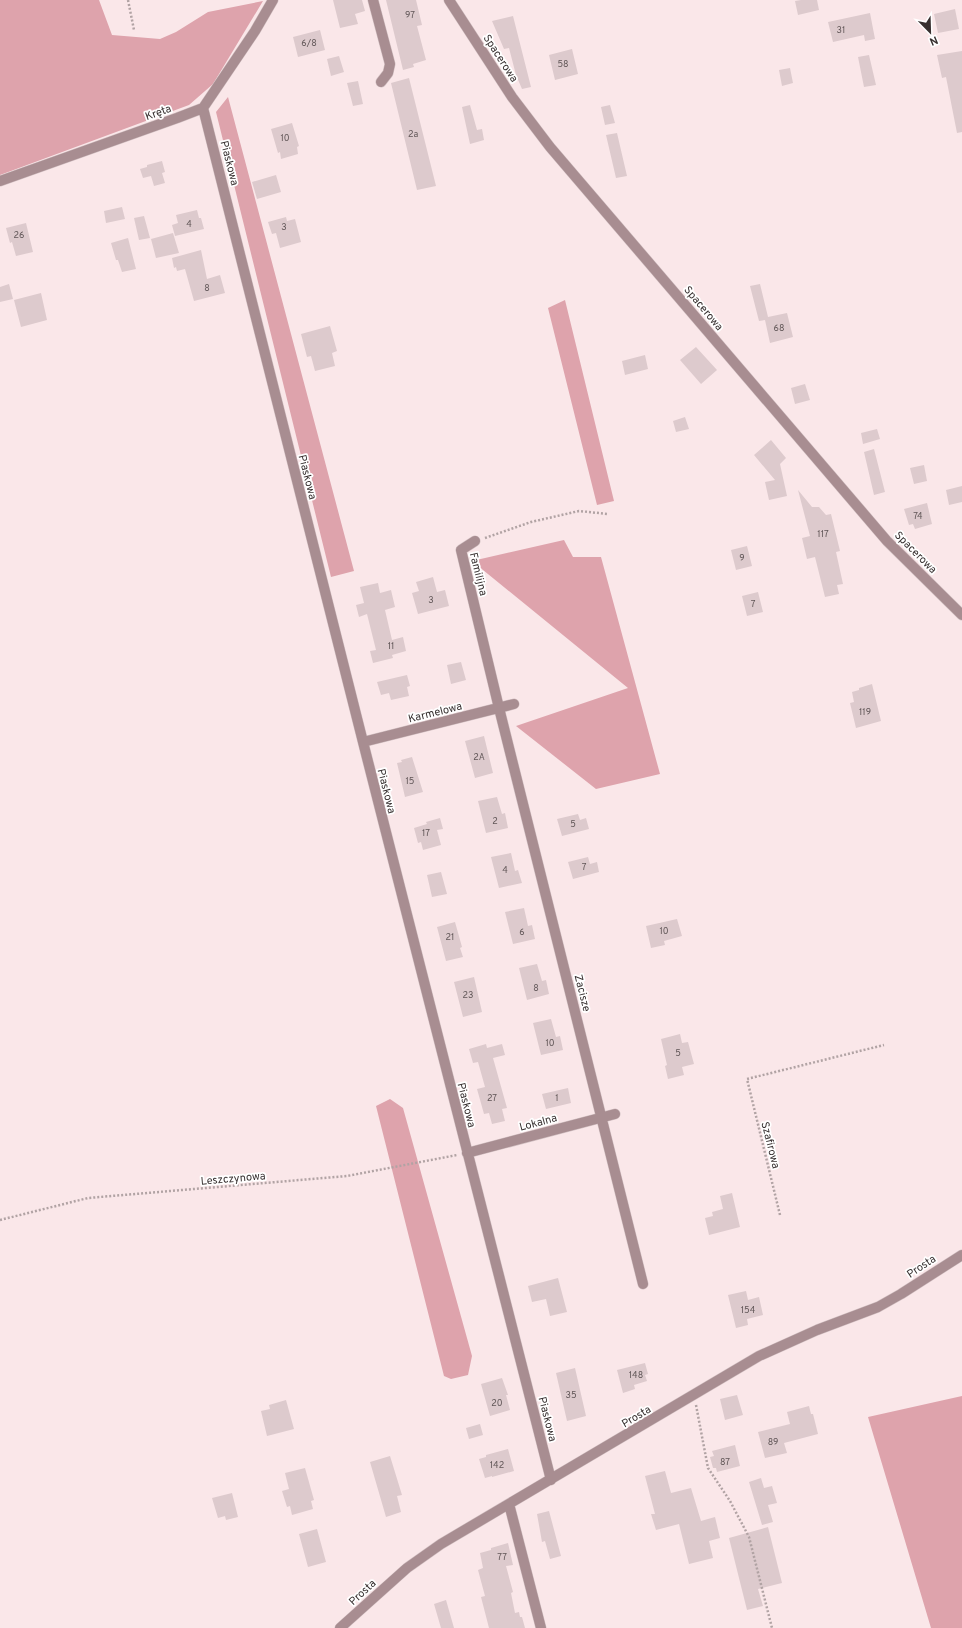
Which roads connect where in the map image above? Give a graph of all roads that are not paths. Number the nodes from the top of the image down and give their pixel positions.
1 (273, 0) edge
2 (372, 0) edge
3 (449, 0) edge
4 (380, 82) dead end
5 (204, 108) junction
6 (0, 181) edge
7 (475, 541) road end
8 (962, 615) edge
9 (514, 704) dead end
10 (499, 708) junction
11 (363, 742) junction
12 (615, 1114) dead end
13 (602, 1117) junction
14 (467, 1153) junction
15 (962, 1255) edge
16 (643, 1284) dead end
17 (551, 1480) junction
18 (509, 1504) junction
19 (340, 1628) edge
20 (542, 1628) edge

1 - 5 street
2 - 4 street
3 - 8 street, Spacerowa
5 - 6 street, Kręta
5 - 11 street, Piaskowa
7 - 10 street, Familijna
9 - 10 street, Karmelowa
10 - 11 street, Karmelowa
10 - 13 street, Zacisze
11 - 14 street, Piaskowa
12 - 13 street, Lokalna
13 - 14 street, Lokalna
13 - 16 street, Zacisze
14 - 17 street, Piaskowa
15 - 17 street, Prosta
17 - 18 street, Prosta
18 - 19 street, Prosta
18 - 20 street

